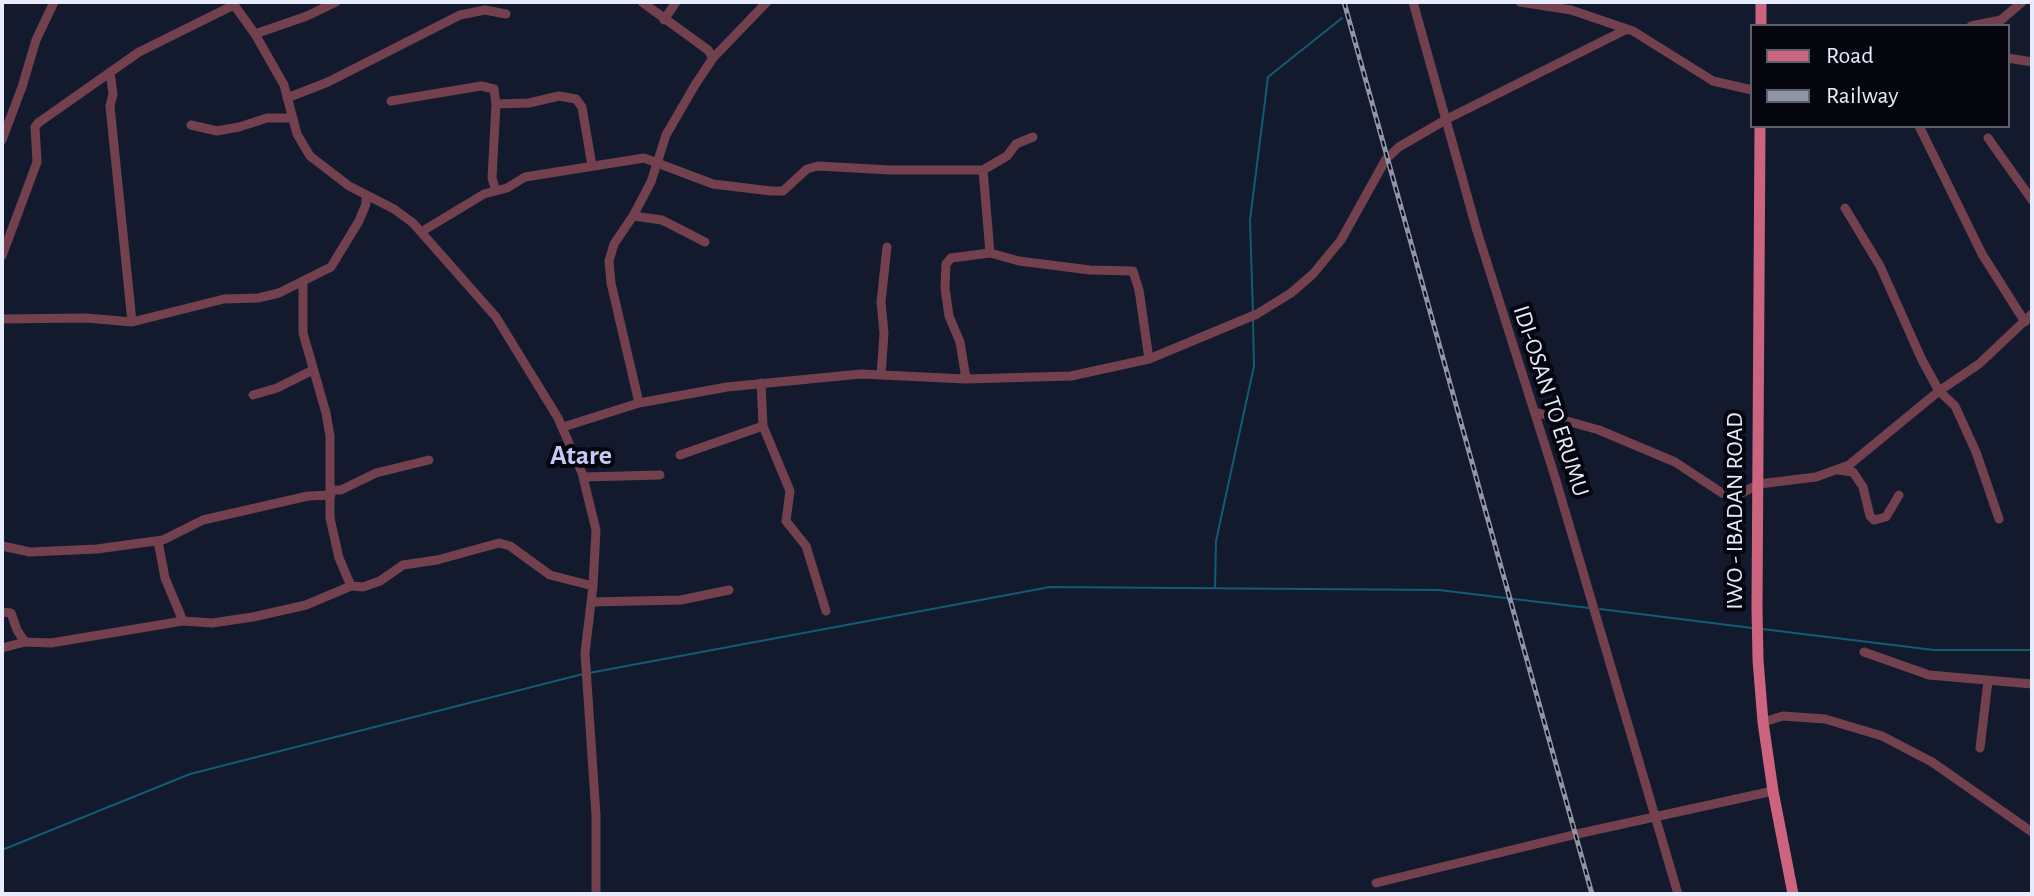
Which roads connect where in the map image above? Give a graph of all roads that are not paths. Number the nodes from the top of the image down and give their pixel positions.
1 (54, 2) edge
2 (336, 2) edge
3 (642, 2) edge
4 (676, 2) edge
5 (767, 2) edge
6 (1413, 2) edge
7 (1520, 2) edge
8 (1761, 2) edge
9 (2022, 2) edge
10 (233, 3) edge
11 (506, 14) dead end
12 (664, 20) junction
13 (1761, 24) edge
14 (1981, 24) edge
15 (1627, 29) junction
16 (255, 34) junction
17 (713, 58) junction
18 (2010, 58) edge
19 (2032, 62) edge
20 (110, 72) junction
21 (1750, 90) edge
22 (287, 98) junction
23 (391, 101) dead end
24 (496, 104) junction
25 (292, 118) junction
26 (1447, 119) junction
27 (191, 125) dead end
28 (1760, 128) edge
29 (1920, 128) edge
30 (1033, 137) dead end
31 (1988, 138) dead end
32 (2, 140) edge
33 (657, 163) junction
34 (592, 166) junction
35 (983, 170) junction
36 (496, 191) junction
37 (366, 197) junction
38 (2032, 200) edge
39 (1845, 208) dead end
40 (633, 216) junction
41 (421, 232) junction
42 (705, 242) dead end
43 (887, 247) dead end
44 (990, 253) junction
45 (2, 256) edge
46 (303, 283) junction
47 (2029, 318) edge
48 (2, 319) edge
49 (132, 322) junction
50 (1149, 359) junction
51 (313, 370) junction
52 (881, 375) junction
53 (966, 379) junction
54 (761, 383) junction
55 (1939, 391) junction
56 (253, 395) dead end
57 (639, 403) junction
58 (1535, 412) junction
59 (763, 426) junction
60 (563, 427) junction
61 (680, 455) dead end
62 (429, 460) dead end
63 (1838, 470) junction
64 (660, 475) dead end
65 (584, 477) junction
66 (1759, 484) junction
67 (331, 492) junction
68 (1899, 495) dead end
69 (1999, 519) dead end
70 (158, 541) junction
71 (2, 546) edge
72 (351, 586) junction
73 (593, 586) junction
74 (729, 590) dead end
75 (591, 602) junction
76 (826, 611) dead end
77 (2, 612) edge
78 (183, 621) junction
79 (25, 642) junction
80 (2, 648) edge
81 (1864, 652) dead end
82 (1988, 681) junction
83 (2032, 684) edge
84 (1763, 722) junction
85 (1980, 748) dead end
86 (1773, 791) junction
87 (1655, 814) junction
88 (2032, 832) edge
89 (1376, 883) dead end
90 (596, 894) edge
91 (1678, 894) edge
92 (1793, 894) edge

1 - 32 street
2 - 16 street
3 - 12 street
4 - 12 street
5 - 17 street
6 - 26 street, IDI-OSAN TO ERUMU
7 - 15 street
8 - 13 main road
9 - 14 street
10 - 16 street
10 - 20 street
11 - 22 street
12 - 17 street
15 - 21 street
15 - 26 street
16 - 22 street
17 - 33 street
18 - 19 street
20 - 45 street
20 - 49 street
22 - 25 street
23 - 24 street
24 - 34 street
24 - 36 street
25 - 27 street
25 - 37 street
26 - 50 street
26 - 58 street, IDI-OSAN TO ERUMU
28 - 66 main road, IWO - IBADAN ROAD
29 - 47 street
30 - 35 street
31 - 38 street
33 - 34 street
33 - 35 street
33 - 40 street
34 - 36 street
35 - 44 street
36 - 41 street
37 - 41 street
37 - 46 street
39 - 55 street
40 - 42 street
40 - 57 street
41 - 60 street
43 - 52 street
44 - 50 street
44 - 53 street
46 - 49 street
46 - 51 street
47 - 55 street
48 - 49 street
50 - 53 street
51 - 56 street
51 - 67 street
52 - 53 street
52 - 54 street
54 - 57 street
54 - 59 street
55 - 63 street
55 - 69 street
57 - 60 street
58 - 66 street
58 - 87 street, IDI-OSAN TO ERUMU
59 - 61 street
59 - 76 street
60 - 65 street
62 - 67 street
63 - 66 street
63 - 68 street
64 - 65 street
65 - 73 street
66 - 84 main road, IWO - IBADAN ROAD
67 - 70 street
67 - 72 street
70 - 71 street
70 - 78 street
72 - 73 street
72 - 78 street
73 - 75 street
74 - 75 street
75 - 90 street
77 - 79 street
78 - 79 street
79 - 80 street
81 - 82 street
82 - 83 street
82 - 85 street
84 - 86 main road, IWO - IBADAN ROAD
84 - 88 street
86 - 87 street
86 - 92 main road, IWO - IBADAN ROAD
87 - 89 street
87 - 91 street, IDI-OSAN TO ERUMU

